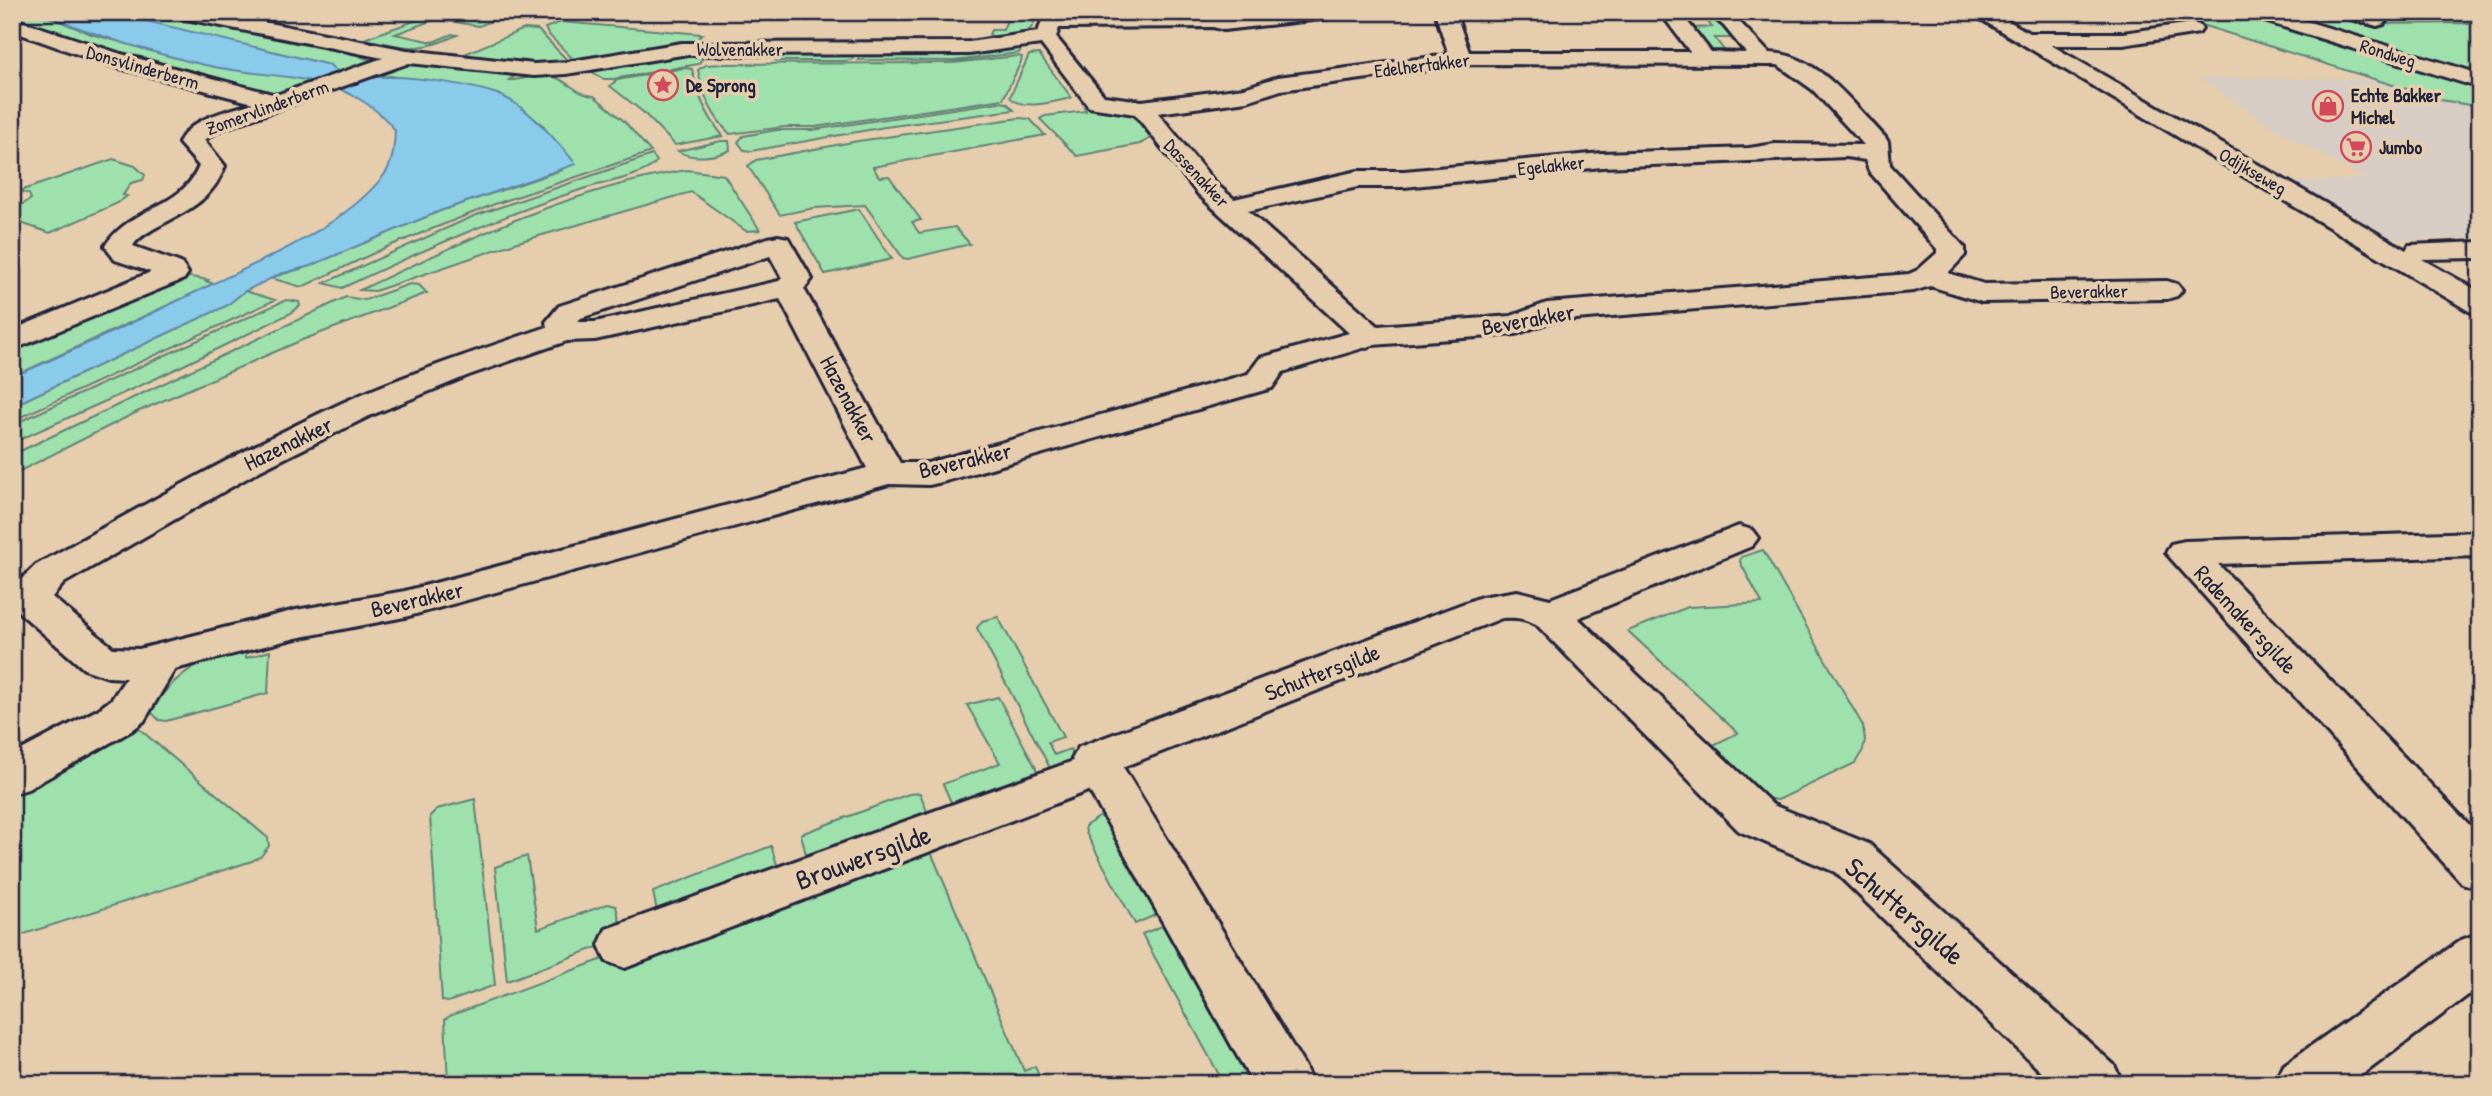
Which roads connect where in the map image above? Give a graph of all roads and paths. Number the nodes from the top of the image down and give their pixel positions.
1 (1329, 12) edge
2 (1445, 12) edge
3 (1670, 12) edge
4 (1717, 12) edge
5 (1979, 12) edge
6 (2255, 12) edge
7 (2347, 12) edge
8 (186, 13) edge
9 (1216, 17) edge
10 (12, 24) edge
11 (1051, 24) edge
12 (2398, 27) dead end
13 (2192, 29) dead end
14 (2026, 39) junction
15 (407, 57) junction
16 (1461, 59) junction
17 (1706, 60) junction
18 (1764, 60) junction
19 (2480, 81) edge
20 (277, 102) junction
21 (1142, 108) junction
22 (1877, 154) junction
23 (1228, 208) junction
24 (2480, 250) edge
25 (2419, 251) dead end
26 (1928, 276) junction
27 (789, 288) junction
28 (2167, 290) dead end
29 (2480, 305) edge
30 (564, 331) junction
31 (1371, 337) junction
32 (12, 341) edge
33 (888, 473) junction
34 (1739, 538) dead end
35 (2480, 544) edge
36 (33, 592) joint
37 (1550, 614) junction
38 (159, 661) junction
39 (1098, 764) junction
40 (12, 776) edge
41 (2480, 869) edge
42 (625, 945) dead end
43 (2480, 956) edge
44 (1284, 1084) edge
45 (2094, 1084) edge
46 (2304, 1084) edge

1 - 9 street, Wolvenakker
2 - 16 street
3 - 17 street
4 - 18 street
5 - 14 street, Odijkseweg
6 - 19 street, Rondweg
7 - 12 street
8 - 15 street, Wolvenakker
9 - 11 street, Wolvenakker
10 - 20 street, Donsvlinderberm
11 - 15 street, Wolvenakker
11 - 21 street
13 - 14 street, Odijkseweg
14 - 29 street, Odijkseweg
15 - 20 street, Zomervlinderberm
16 - 17 street, Edelhertakker
16 - 21 street, Edelhertakker
17 - 18 street, Edelhertakker
18 - 22 street, Edelhertakker
20 - 32 street, Zomervlinderberm
21 - 23 street, Dassenakker
22 - 23 street, Egelakker
22 - 26 street, Edelhertakker
23 - 31 street, Dassenakker
24 - 25 street
26 - 28 street, Beverakker
26 - 31 street, Beverakker
27 - 30 street, Hazenakker
27 - 30 street, Hazenakker
27 - 33 street, Hazenakker
30 - 36 street, Hazenakker
31 - 33 street, Beverakker
33 - 38 street, Beverakker
34 - 37 street
35 - 41 street, Rademakersgilde
36 - 38 street, Beverakker
37 - 39 street, Schuttersgilde
37 - 45 street, Schuttersgilde
38 - 40 street
39 - 42 street, Brouwersgilde
39 - 44 street
43 - 46 street

